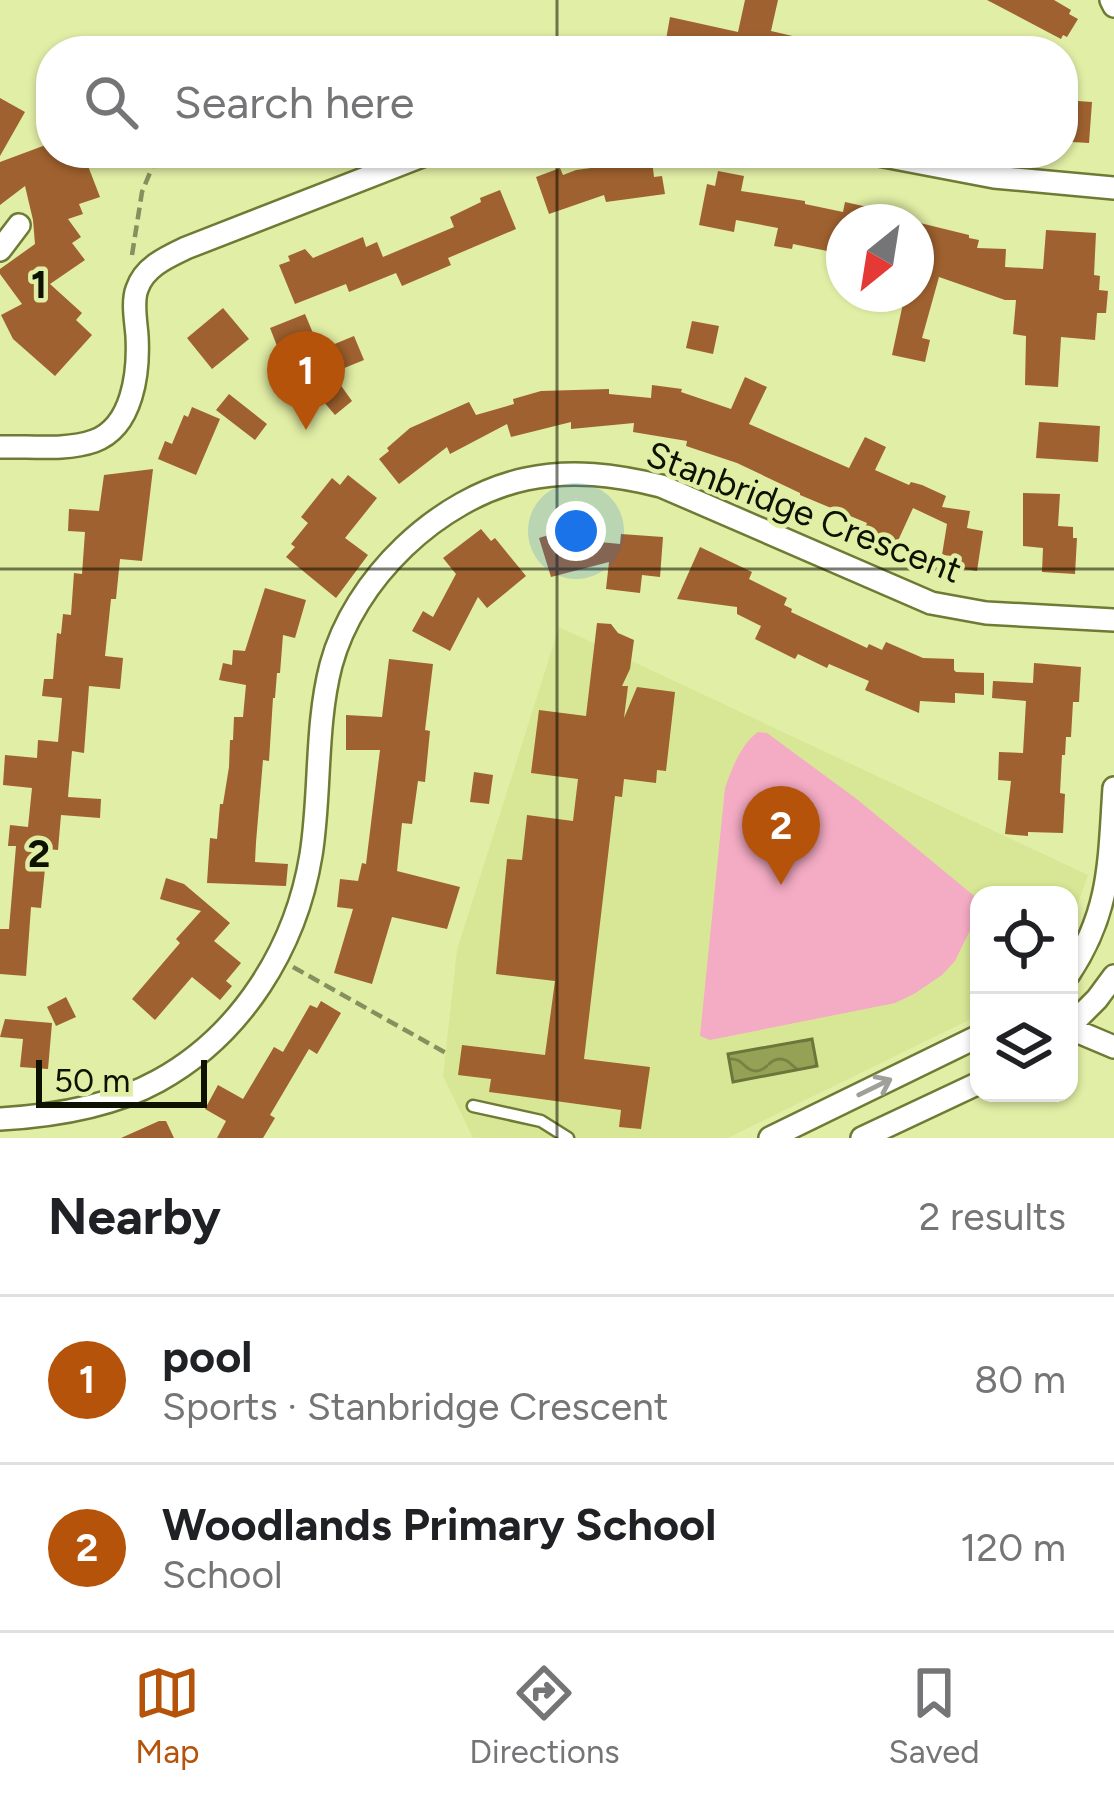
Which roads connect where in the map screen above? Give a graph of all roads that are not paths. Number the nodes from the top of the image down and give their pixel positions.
1 (391, 168) edge
2 (947, 168) edge
3 (1114, 188) edge
4 (20, 225) dead end
5 (0, 250) edge
6 (0, 447) edge
7 (1114, 620) edge
8 (1114, 788) edge
9 (1078, 960) edge
10 (1114, 976) edge
11 (1078, 1019) edge
12 (1078, 1032) edge
13 (970, 1040) edge
14 (1114, 1047) edge
15 (970, 1087) edge
16 (473, 1106) dead end
17 (0, 1119) edge
18 (568, 1138) edge
19 (770, 1138) edge
20 (862, 1138) edge

1 - 6 street
2 - 3 street
4 - 5 street
7 - 17 street, Stanbridge Crescent
8 - 9 street
10 - 11 street
12 - 14 street
19 -> 13 street
15 - 20 street
16 - 18 lane

